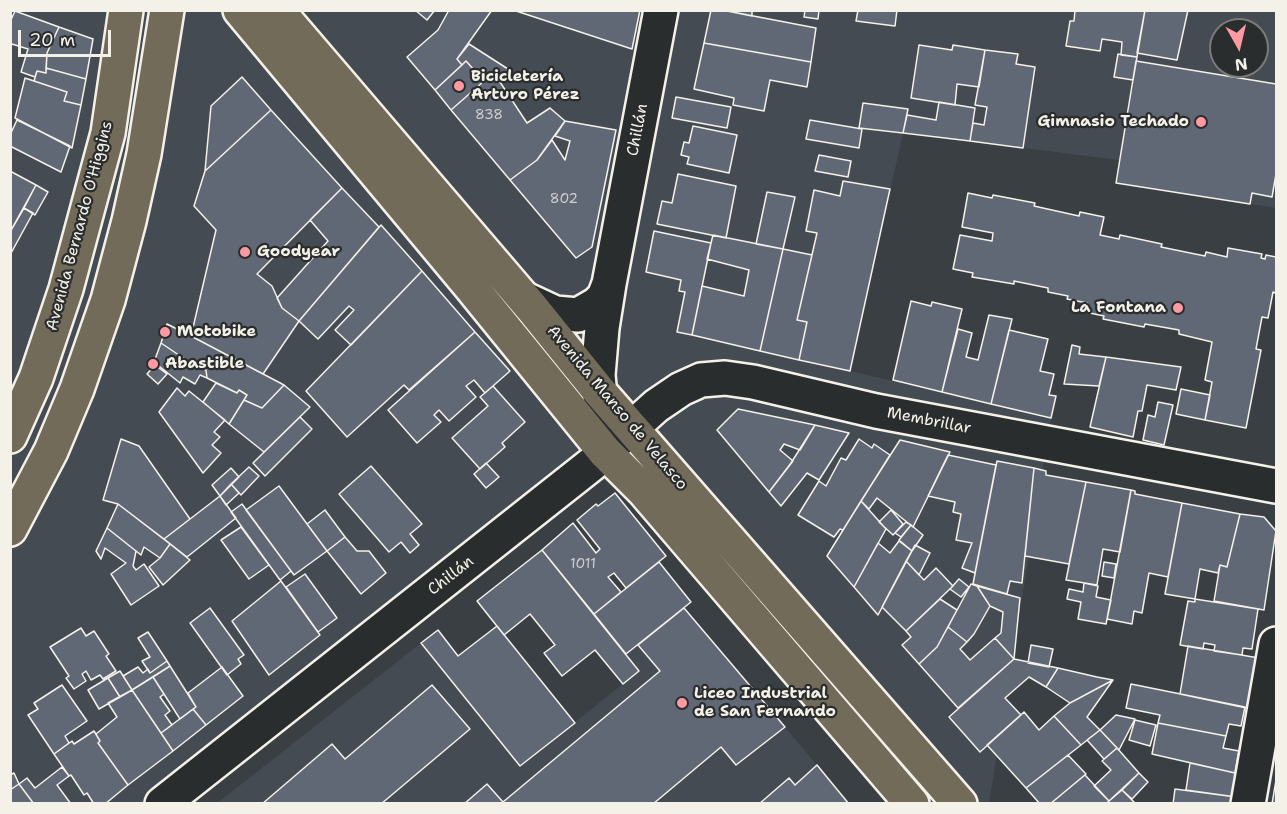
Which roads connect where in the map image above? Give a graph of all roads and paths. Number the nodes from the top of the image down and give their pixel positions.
1 (167, 10) edge
2 (240, 10) edge
3 (277, 10) edge
4 (661, 10) edge
5 (123, 11) edge
6 (609, 284) junction
7 (525, 299) junction
8 (599, 392) junction
9 (631, 428) junction
10 (10, 436) edge
11 (605, 452) junction
12 (1276, 486) edge
13 (10, 529) edge
14 (1276, 644) edge
15 (162, 804) edge
16 (912, 804) edge
17 (960, 804) edge
18 (1248, 804) edge

1 - 13 main road
2 - 11 main road, Avenida Manso de Velasco
3 - 7 main road, Avenida Manso de Velasco
4 - 6 street, Chillán
5 - 10 main road, Avenida Bernardo O'Higgins
6 - 7 street, Chillán
6 - 8 street, Chillán
7 - 8 main road, Avenida Manso de Velasco
8 - 9 main road, Avenida Manso de Velasco
8 - 11 street, Chillán
9 - 11 street, Membrillar
9 - 12 street, Membrillar
9 - 17 main road, Avenida Manso de Velasco
11 - 15 street, Chillán
11 - 16 main road, Avenida Manso de Velasco
14 - 18 street

